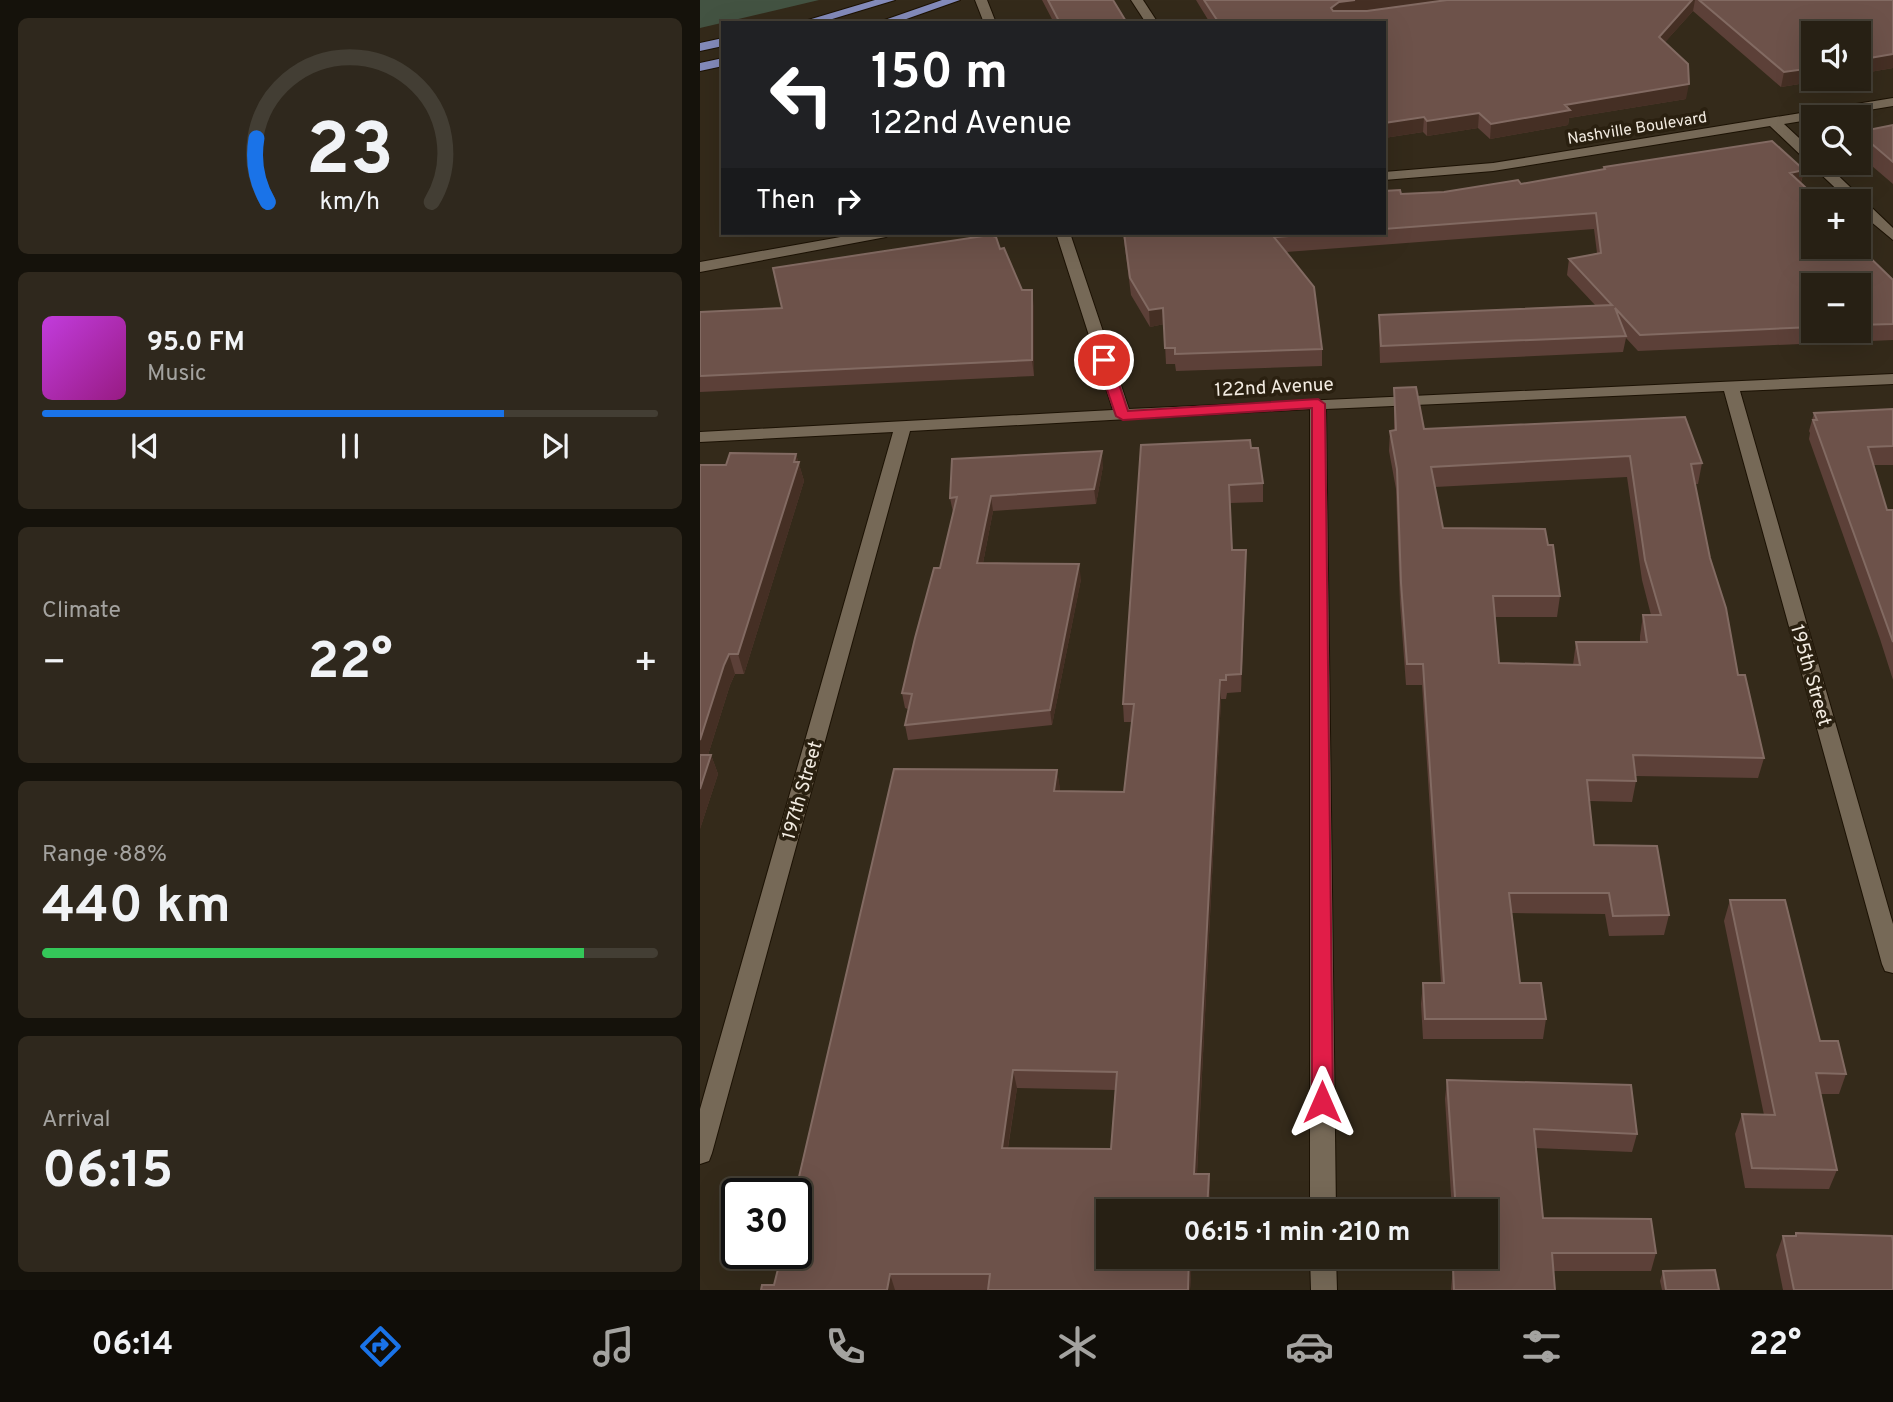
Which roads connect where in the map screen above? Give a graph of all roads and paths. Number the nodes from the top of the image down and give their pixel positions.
1 (889, 0) edge
2 (954, 0) edge
3 (981, 0) edge
4 (1137, 0) edge
5 (811, 21) edge
6 (888, 21) edge
7 (989, 21) edge
8 (1151, 21) edge
9 (721, 42) edge
10 (700, 47) edge
11 (721, 62) edge
12 (700, 67) edge
13 (1893, 102) edge
14 (1775, 123) junction
15 (1801, 148) edge
16 (1830, 175) edge
17 (1386, 176) edge
18 (1844, 189) edge
19 (1871, 215) edge
20 (875, 235) edge
21 (1064, 235) edge
22 (1893, 236) edge
23 (700, 267) edge
24 (1893, 379) edge
25 (1731, 386) junction
26 (1318, 404) junction
27 (1123, 416) junction
28 (902, 428) junction
29 (700, 437) edge
30 (1893, 964) edge
31 (700, 1153) edge
32 (1323, 1199) edge
33 (1323, 1269) edge
34 (1324, 1290) edge

1 - 5 main road
2 - 6 main road
3 - 7 street
4 - 8 street
9 - 10 main road
11 - 12 main road
13 - 14 street, Nashville Boulevard
14 - 15 street
14 - 17 street, Nashville Boulevard
16 - 18 street
19 - 22 street
20 - 23 street
21 - 27 street
24 - 25 street, 122nd Avenue
25 - 26 street, 122nd Avenue
25 - 30 street, 195th Street
26 - 27 street, 122nd Avenue
26 - 32 street
27 - 28 street, 122nd Avenue
28 - 29 street, 122nd Avenue
28 - 31 street, 197th Street
33 - 34 street

